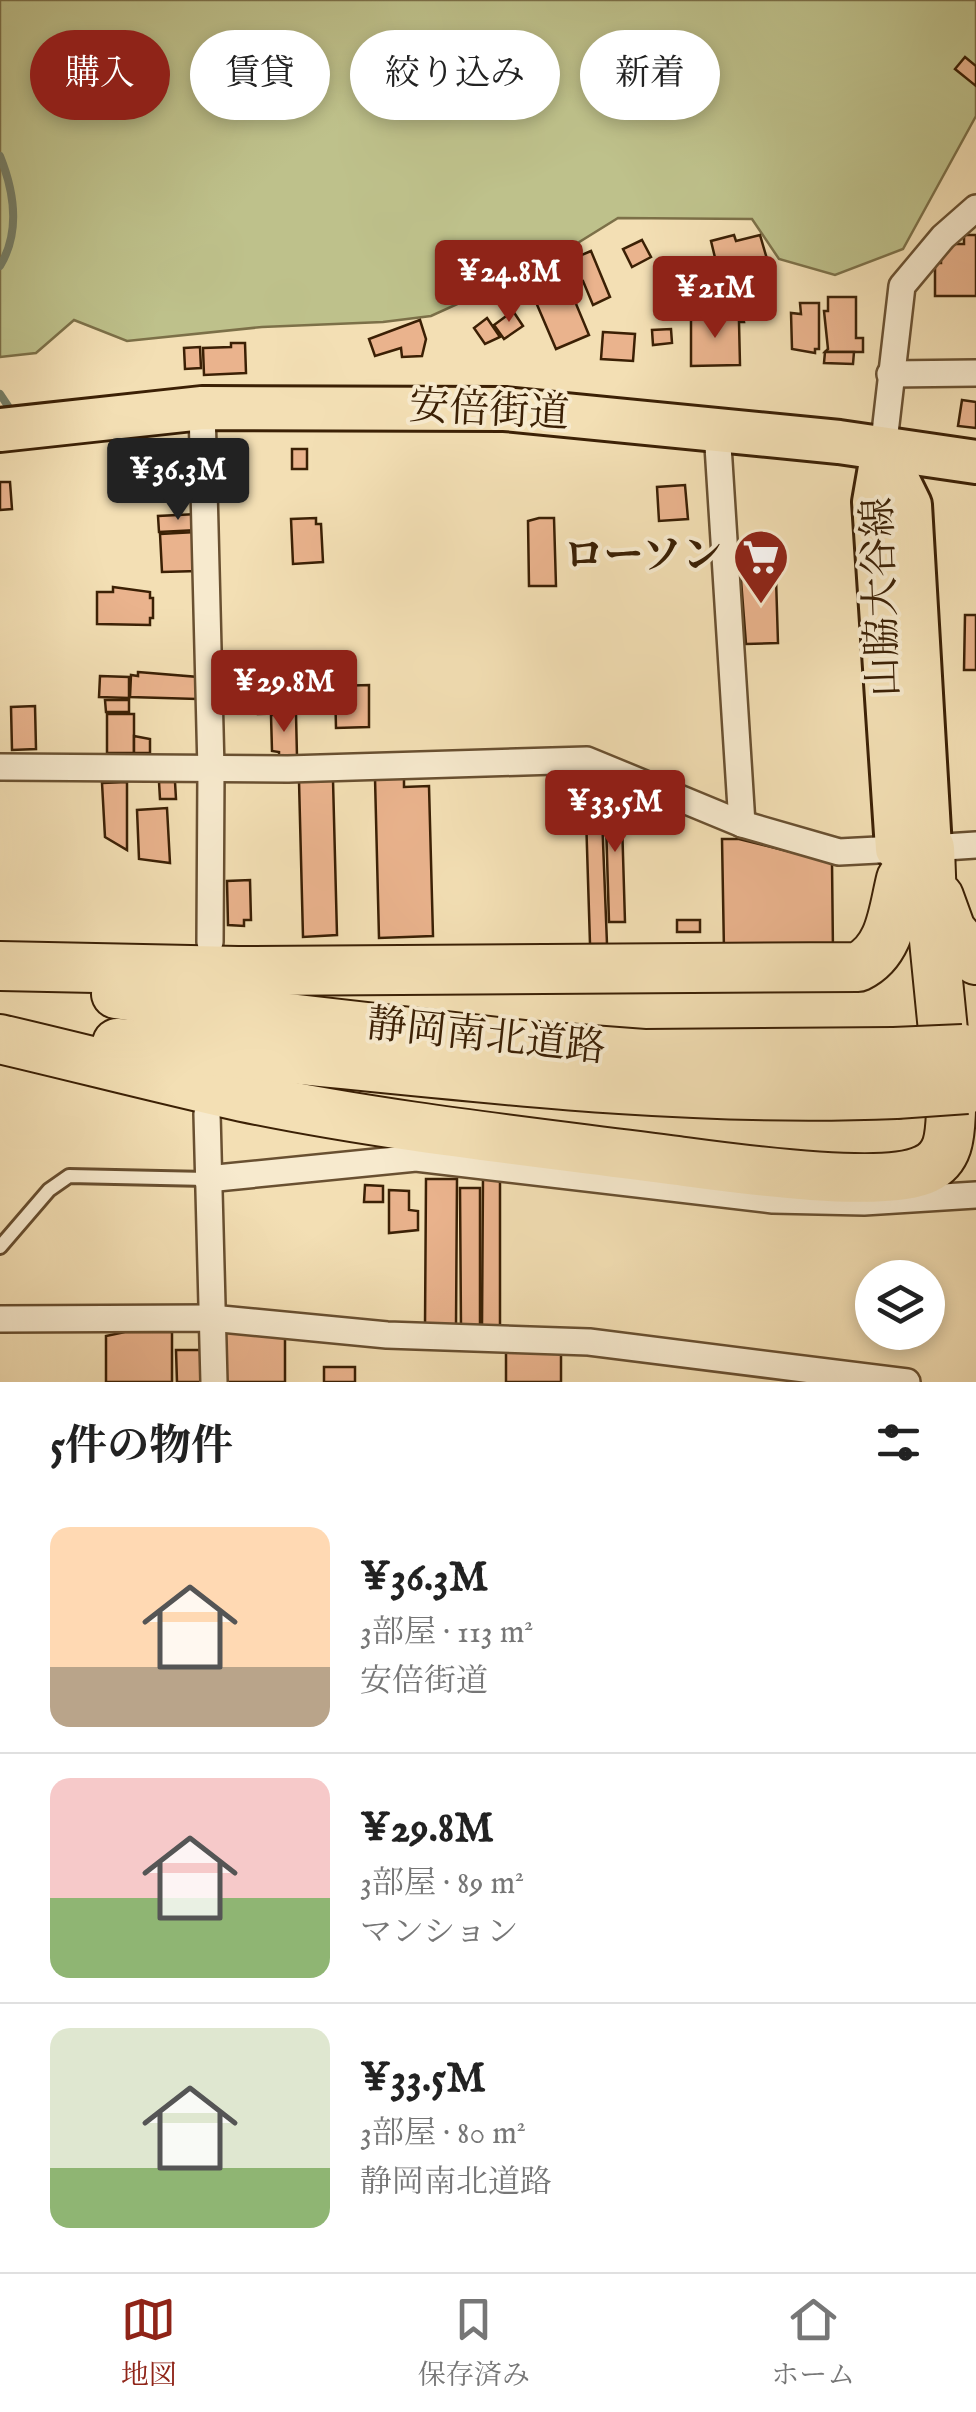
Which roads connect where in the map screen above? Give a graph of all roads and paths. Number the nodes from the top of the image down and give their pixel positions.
1 (976, 208) edge
2 (976, 372) edge
3 (890, 374) junction
4 (202, 408) junction
5 (0, 430) edge
6 (717, 430) junction
7 (883, 450) junction
8 (976, 462) edge
9 (0, 767) edge
10 (212, 770) junction
11 (742, 824) junction
12 (927, 860) edge
13 (210, 942) dead end
14 (976, 960) edge
15 (0, 969) edge
16 (0, 1036) edge
17 (971, 1068) edge
18 (895, 1073) junction
19 (207, 1114) dead end
20 (959, 1162) edge
21 (206, 1179) junction
22 (976, 1195) edge
23 (0, 1247) edge
24 (212, 1318) junction
25 (0, 1319) edge
26 (214, 1382) edge
27 (906, 1382) edge

1 - 3 street
2 - 3 street
3 - 7 street
4 - 5 main road, 安倍街道
4 - 6 main road, 安倍街道
4 - 10 street
6 - 7 main road, 安倍街道
6 - 11 street
7 - 8 main road, 安倍街道
7 - 12 main road, 山脇大谷線
9 - 10 street
10 - 11 street
10 - 13 street
11 - 12 street
12 - 14 highway
12 - 15 highway
12 - 20 highway
15 - 18 highway, 静岡南北道路
16 - 18 highway, 静岡南北道路
16 - 20 highway
17 - 18 highway, 静岡南北道路, bridge
19 - 21 street
21 - 22 street
21 - 23 lane
21 - 24 street
24 - 25 street
24 - 26 street
24 - 27 street

